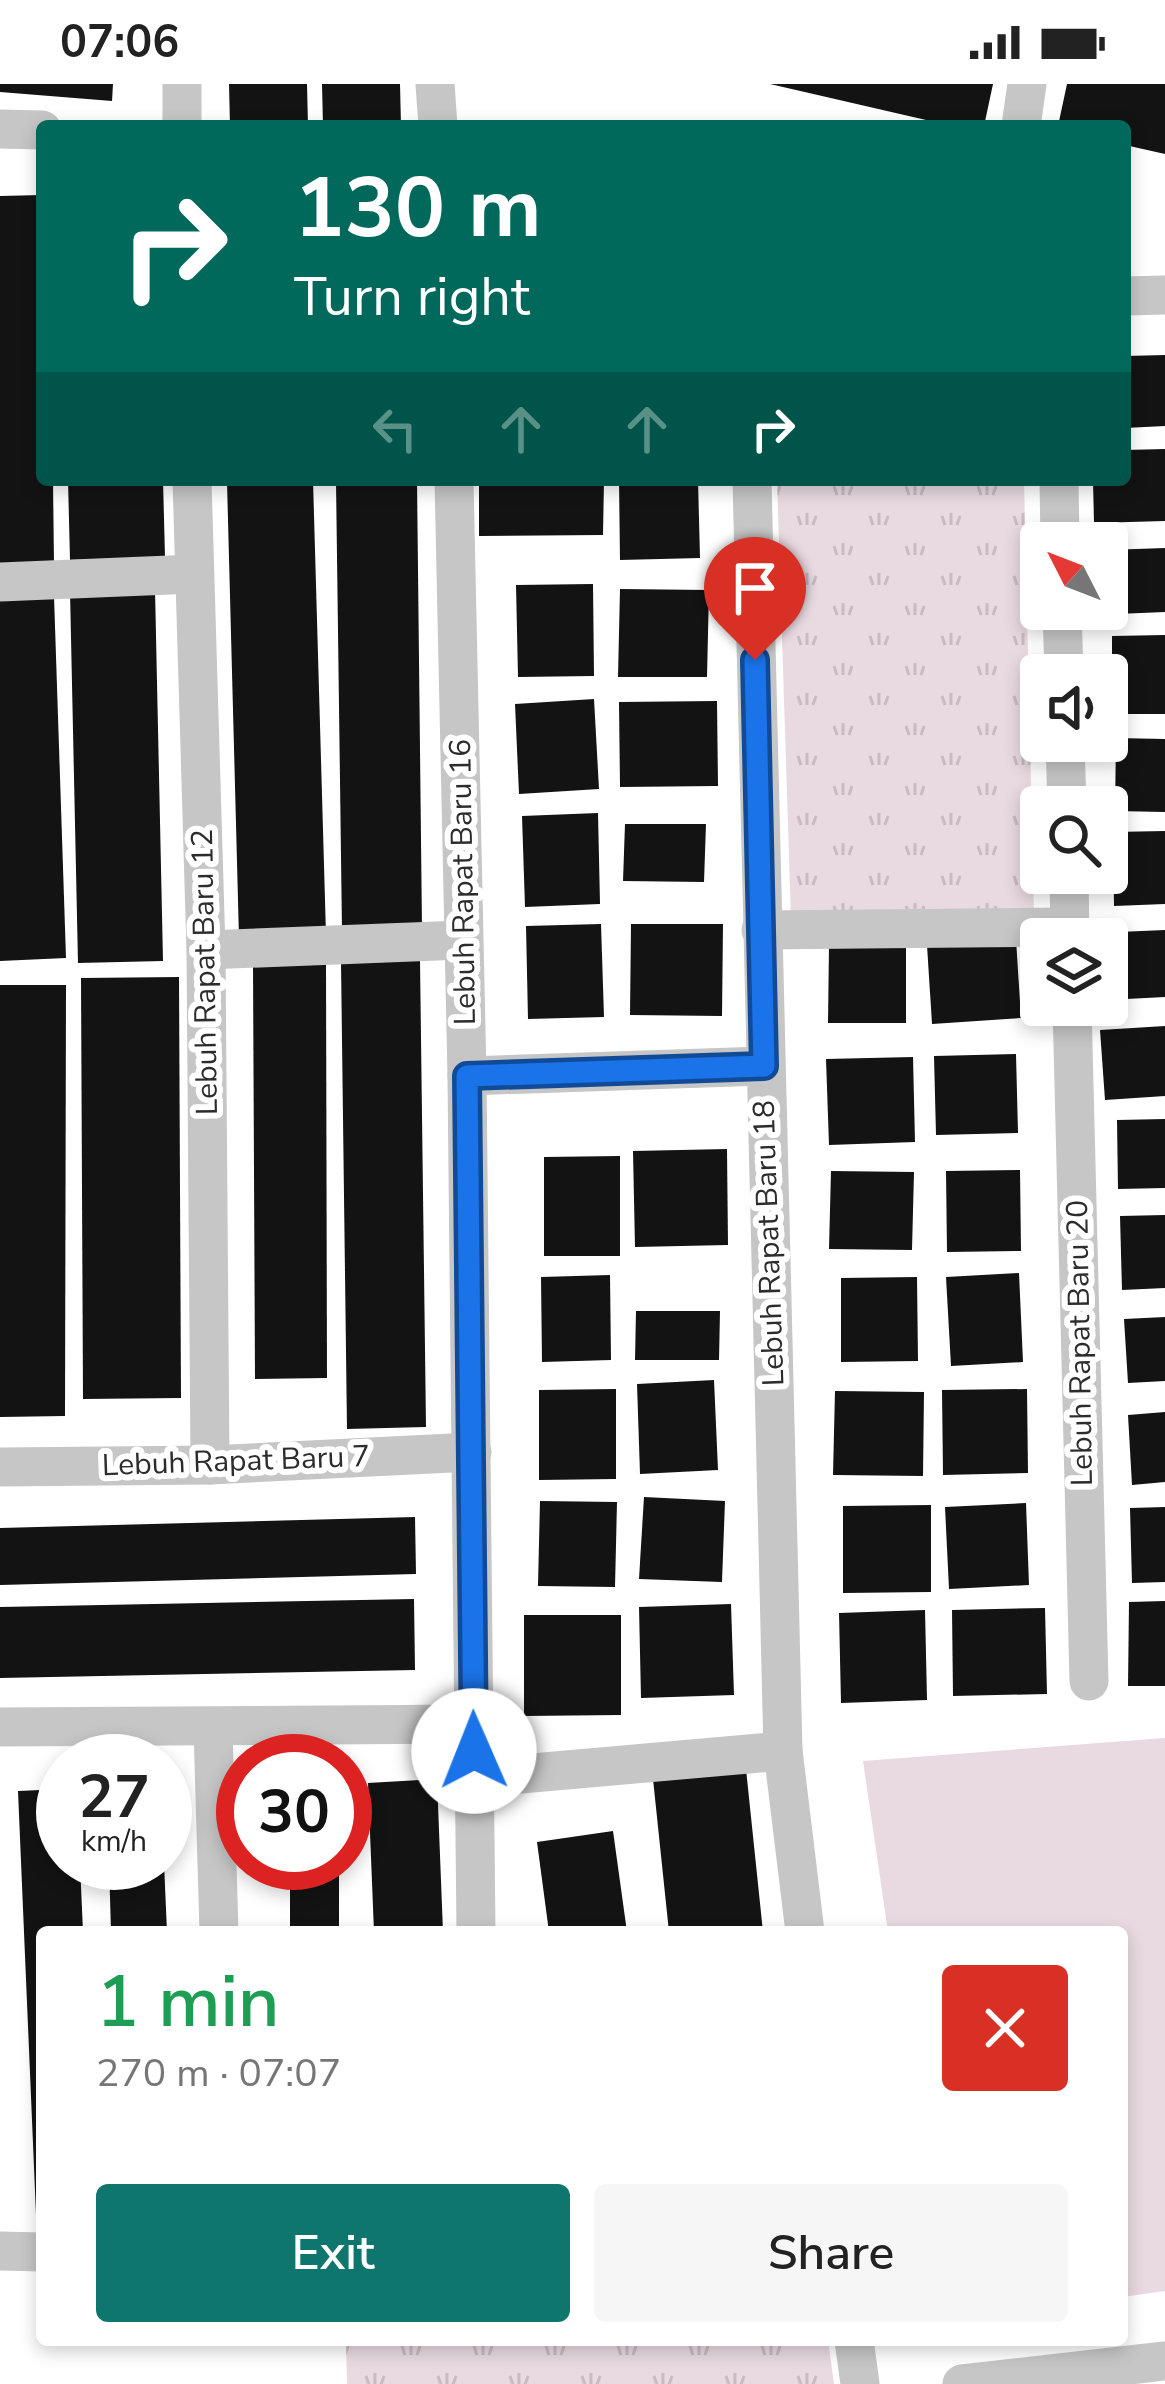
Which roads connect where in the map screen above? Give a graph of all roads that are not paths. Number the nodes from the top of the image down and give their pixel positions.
1 (182, 84) edge
2 (435, 84) edge
3 (1028, 84) edge
4 (182, 120) edge
5 (438, 120) edge
6 (1022, 120) edge
7 (0, 129) edge
8 (36, 130) edge
9 (1165, 295) edge
10 (1131, 296) edge
11 (192, 486) edge
12 (454, 486) edge
13 (752, 486) edge
14 (1059, 486) edge
15 (1060, 522) edge
16 (194, 574) junction
17 (0, 582) edge
18 (761, 930) junction
19 (1020, 933) edge
20 (464, 940) junction
21 (206, 950) junction
22 (1073, 1026) edge
23 (764, 1066) junction
24 (467, 1076) junction
25 (472, 1452) junction
26 (210, 1465) junction
27 (0, 1467) edge
28 (1089, 1681) dead end
29 (473, 1724) junction
30 (0, 1727) edge
31 (213, 1728) junction
32 (783, 1751) junction
33 (475, 1778) junction
34 (219, 1926) edge
35 (476, 1926) edge
36 (804, 1926) edge
37 (0, 2251) edge
38 (36, 2252) edge
39 (855, 2346) edge
40 (1165, 2361) edge
41 (860, 2384) edge
42 (962, 2384) edge

1 - 4 street
2 - 5 street
3 - 6 street
7 - 8 street
9 - 10 street
11 - 16 street, Lebuh Rapat Baru 12
12 - 20 street, Lebuh Rapat Baru 16
13 - 18 street, Lebuh Rapat Baru 18
14 - 15 street
16 - 17 street
16 - 21 street, Lebuh Rapat Baru 12
18 - 19 street
18 - 23 street, Lebuh Rapat Baru 18
20 - 21 street
20 - 24 street, Lebuh Rapat Baru 16
21 - 26 street, Lebuh Rapat Baru 12
22 - 28 street, Lebuh Rapat Baru 20
23 - 24 street
23 - 32 street, Lebuh Rapat Baru 18
24 - 25 street, Lebuh Rapat Baru 16
25 - 26 street, Lebuh Rapat Baru 7
25 - 29 street, Lebuh Rapat Baru 16
26 - 27 street, Lebuh Rapat Baru 7
29 - 31 street
29 - 33 street, Lebuh Rapat Baru 16
30 - 31 street
31 - 34 street
32 - 33 street
32 - 36 street, Lebuh Rapat Baru 18
33 - 35 street, Lebuh Rapat Baru 16
37 - 38 street
39 - 41 street
40 - 42 street

